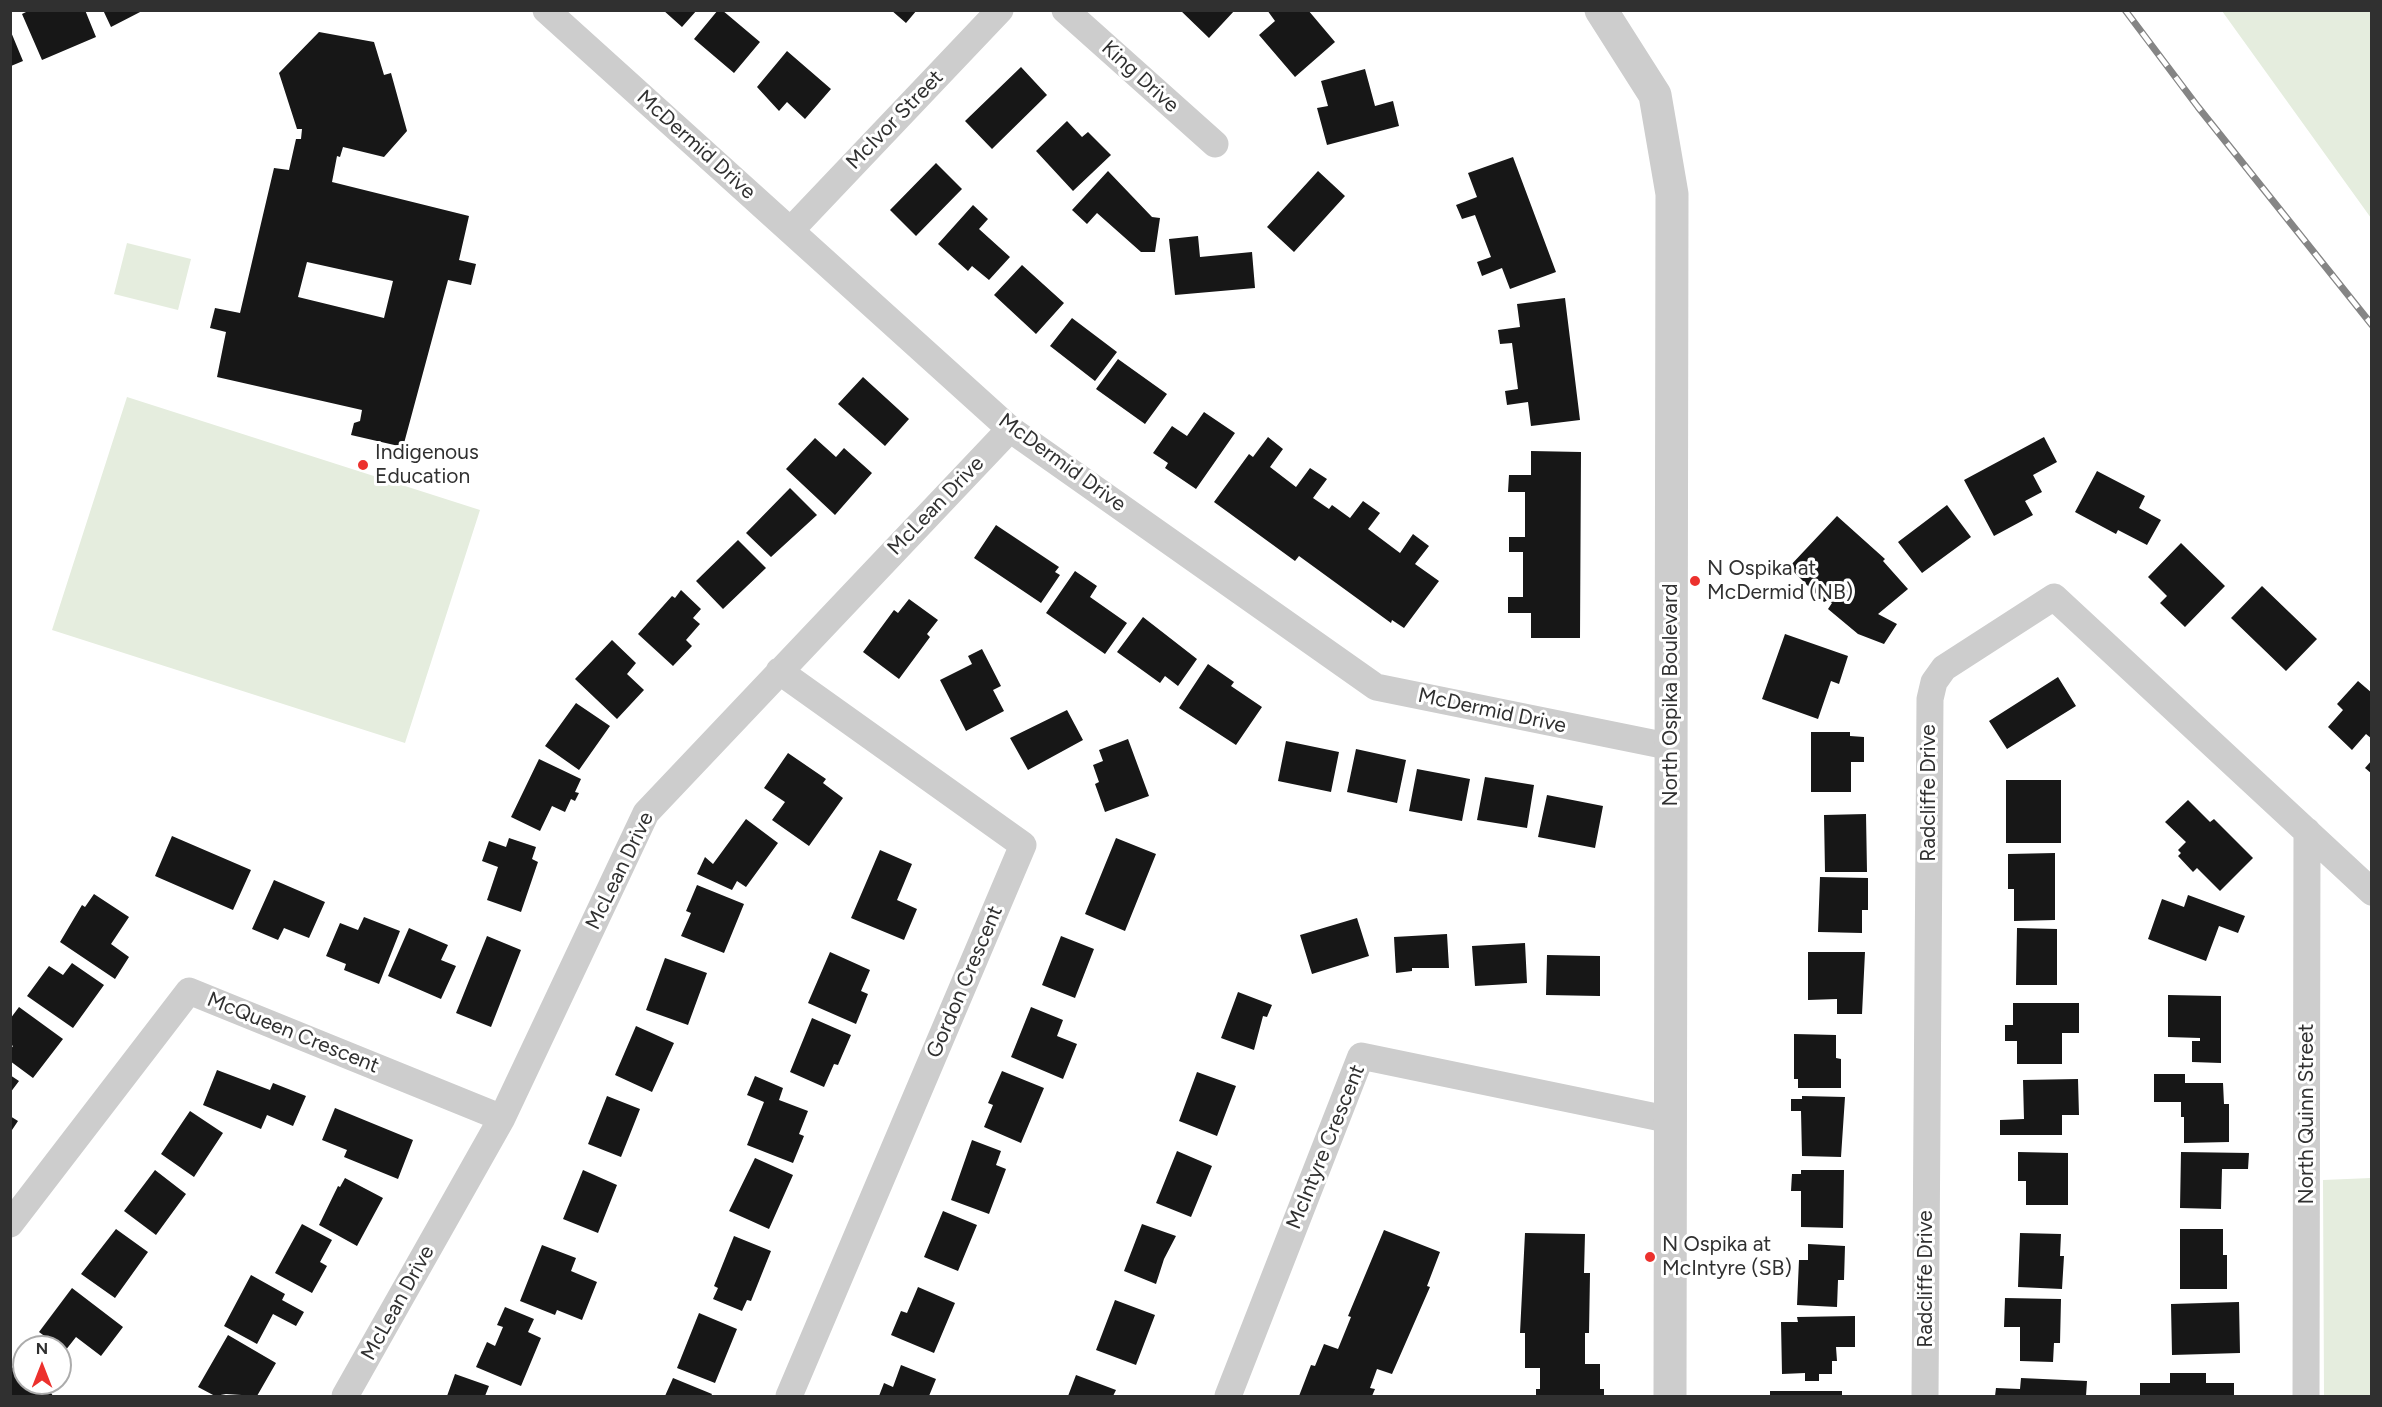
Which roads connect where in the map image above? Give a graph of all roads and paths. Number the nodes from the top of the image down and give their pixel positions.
1 (546, 10) edge
2 (1000, 10) edge
3 (1065, 10) edge
4 (1601, 10) edge
5 (1215, 144) dead end
6 (790, 230) junction
7 (1010, 429) junction
8 (778, 671) junction
9 (1672, 747) junction
10 (2307, 831) junction
11 (2372, 892) edge
12 (502, 1118) junction
13 (1671, 1120) junction
14 (10, 1224) edge
15 (345, 1396) edge
16 (789, 1396) edge
17 (1228, 1396) edge
18 (1670, 1396) edge
19 (1925, 1396) edge
20 (2306, 1396) edge

1 - 6 street, McDermid Drive
2 - 6 street, McIvor Street
3 - 5 street, King Drive
4 - 9 street, North Ospika Boulevard
6 - 7 street, McDermid Drive
7 - 8 street, McLean Drive
7 - 9 street, McDermid Drive
8 - 12 street, McLean Drive
8 - 16 street, Gordon Crescent
9 - 13 street, North Ospika Boulevard
10 - 11 street
10 - 19 street, Radcliffe Drive
10 - 20 street, North Quinn Street
12 - 14 street, McQueen Crescent
12 - 15 street, McLean Drive
13 - 17 street, McIntyre Crescent
13 - 18 street, North Ospika Boulevard

